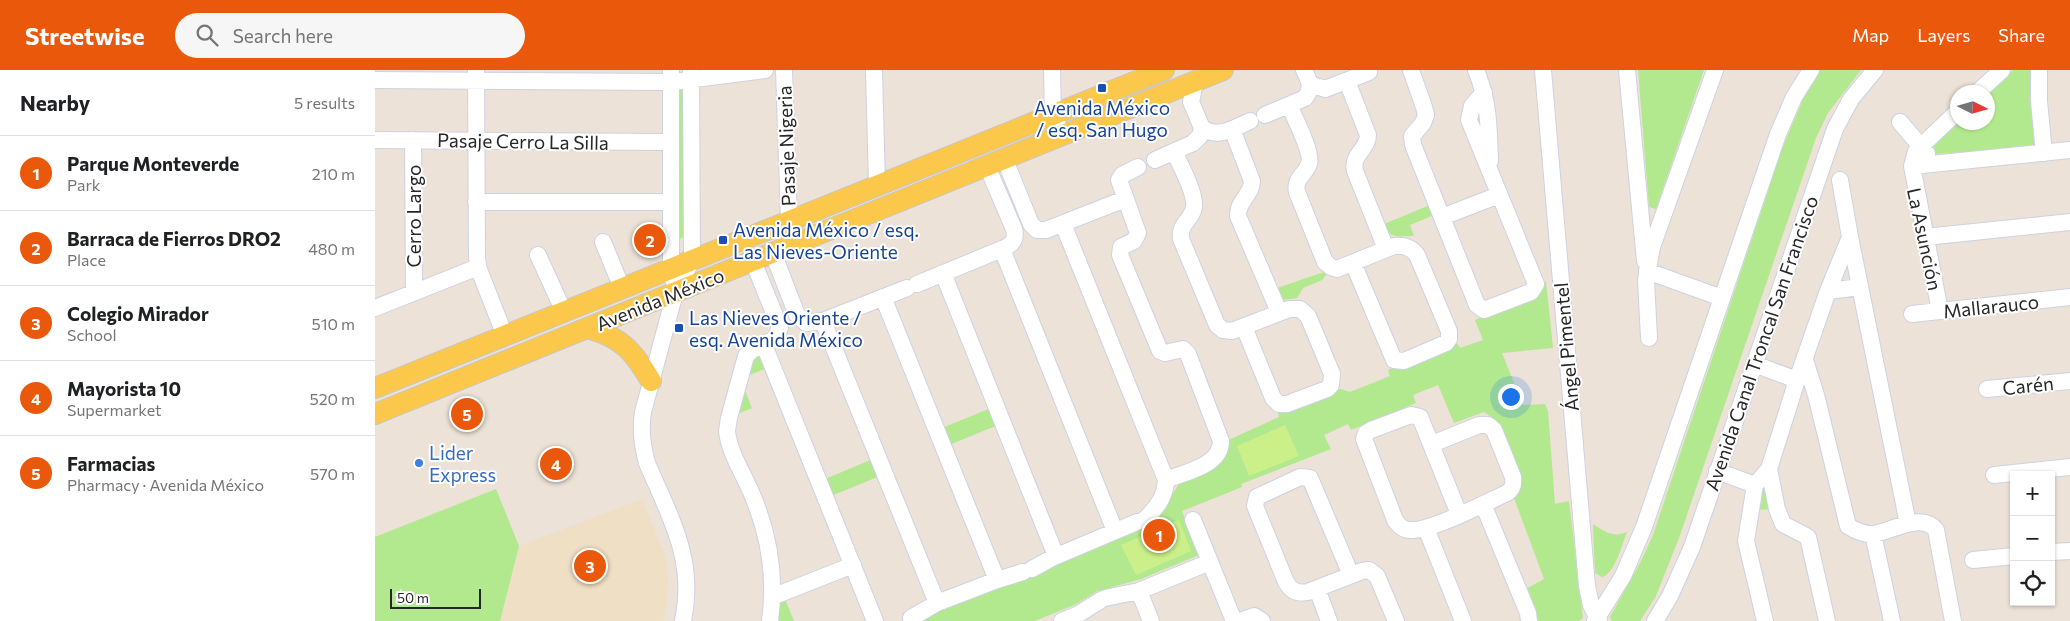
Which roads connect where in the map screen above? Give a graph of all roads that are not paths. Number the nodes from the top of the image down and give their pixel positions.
1 (765, 70) edge
2 (784, 70) edge
3 (874, 70) edge
4 (1052, 70) edge
5 (1164, 70) edge
6 (1223, 70) edge
7 (1411, 70) edge
8 (1476, 70) edge
9 (1543, 70) edge
10 (1627, 70) edge
11 (1715, 70) edge
12 (1811, 70) edge
13 (1875, 70) edge
14 (2002, 70) edge
15 (2039, 70) edge
16 (1369, 72) dead end
17 (476, 75) edge
18 (691, 75) edge
19 (671, 76) edge
20 (1307, 77) edge
21 (375, 80) edge
22 (1347, 81) junction
23 (1195, 82) junction
24 (1986, 85) edge
25 (1164, 94) junction
26 (1191, 102) junction
27 (1289, 105) junction
28 (1053, 114) junction
29 (1950, 119) edge
30 (1900, 122) dead end
31 (1201, 128) junction
32 (1232, 129) junction
33 (1063, 136) junction
34 (375, 140) edge
35 (413, 140) junction
36 (476, 140) junction
37 (671, 142) junction
38 (1921, 146) junction
39 (2070, 150) edge
40 (1174, 152) junction
41 (2044, 153) junction
42 (1155, 160) dead end
43 (996, 163) junction
44 (1935, 164) junction
45 (1912, 166) junction
46 (1138, 167) dead end
47 (1840, 180) dead end
48 (877, 185) junction
49 (1499, 195) junction
50 (1125, 199) junction
51 (476, 202) junction
52 (671, 202) junction
53 (1442, 217) junction
54 (789, 221) junction
55 (2070, 222) edge
56 (1063, 224) junction
57 (1850, 237) junction
58 (1925, 238) junction
59 (603, 242) dead end
60 (1002, 249) junction
61 (1387, 249) junction
62 (773, 252) junction
63 (538, 255) dead end
64 (692, 260) junction
65 (753, 261) junction
66 (1353, 263) junction
67 (478, 267) junction
68 (671, 268) junction
69 (1647, 269) junction
70 (943, 273) junction
71 (1860, 286) junction
72 (622, 288) junction
73 (1828, 291) junction
74 (414, 292) junction
75 (675, 292) junction
76 (883, 297) junction
77 (2070, 297) edge
78 (1723, 298) junction
79 (375, 308) edge
80 (1940, 311) junction
81 (564, 312) junction
82 (1279, 312) junction
83 (1912, 314) dead end
84 (823, 321) junction
85 (1244, 326) junction
86 (587, 328) junction
87 (505, 336) junction
88 (1649, 338) dead end
89 (764, 345) junction
90 (1805, 360) junction
91 (1754, 364) junction
92 (2070, 381) edge
93 (651, 382) junction
94 (1796, 385) junction
95 (375, 388) edge
96 (1987, 389) dead end
97 (1816, 395) junction
98 (375, 414) edge
99 (1432, 444) junction
100 (2070, 466) edge
101 (1769, 469) junction
102 (1717, 472) junction
103 (1994, 475) dead end
104 (1166, 480) junction
105 (1755, 485) junction
106 (1483, 504) junction
107 (1777, 509) junction
108 (1751, 510) junction
109 (1459, 514) junction
110 (1193, 520) dead end
111 (1908, 524) junction
112 (1426, 528) junction
113 (1115, 531) junction
114 (1873, 534) junction
115 (2070, 551) edge
116 (2055, 552) edge
117 (1056, 556) junction
118 (2010, 556) edge
119 (1973, 560) dead end
120 (1210, 562) junction
121 (853, 565) junction
122 (1351, 575) junction
123 (997, 580) junction
124 (1317, 589) junction
125 (1139, 591) junction
126 (772, 597) junction
127 (937, 603) junction
128 (1079, 618) edge
129 (905, 620) edge
130 (1597, 620) edge
131 (683, 621) edge
132 (770, 621) edge
133 (875, 621) edge
134 (1062, 621) edge
135 (1151, 621) edge
136 (1234, 621) edge
137 (1240, 621) edge
138 (1261, 621) edge
139 (1329, 621) edge
140 (1396, 621) edge
141 (1463, 621) edge
142 (1529, 621) edge
143 (1655, 621) edge
144 (1765, 621) edge
145 (1827, 621) edge
146 (1892, 621) edge
147 (1953, 621) edge

1 - 18 street
2 - 54 street, Pasaje Nigeria
3 - 48 street
4 - 28 street
5 - 28 main road, Avenida México
6 - 23 main road, Avenida México
7 - 53 street
8 - 49 street
9 - 130 street, Ángel Pimentel
10 - 69 street
11 - 69 street
12 - 78 street
13 - 91 street, Avenida Canal Troncal San Francisco
14 - 24 street
15 - 41 street
16 - 22 street
17 - 19 street
17 - 21 street
17 - 36 street
18 - 19 street
18 - 64 street
19 - 37 street
20 - 22 street
20 - 27 street
22 - 61 street
23 - 25 main road, Avenida México
23 - 26 street
25 - 26 street
25 - 33 main road, Avenida México
26 - 31 street
27 - 32 street
27 - 66 street
28 - 33 street
28 - 48 main road, Avenida México
29 - 38 street
30 - 38 street, La Asunción
31 - 32 street
31 - 40 street
32 - 82 street
33 - 43 main road, Avenida México
34 - 35 street, Pasaje Cerro La Silla
35 - 36 street, Pasaje Cerro La Silla
35 - 74 street, Cerro Largo
36 - 37 street, Pasaje Cerro La Silla
36 - 51 street
37 - 52 street
38 - 44 street, La Asunción
38 - 45 street
39 - 41 street
40 - 42 street
40 - 85 street
41 - 44 street
43 - 56 street
43 - 60 street
43 - 62 main road, Avenida México
44 - 45 street
45 - 58 street, La Asunción
46 - 50 street
47 - 57 street
48 - 54 main road, Avenida México
49 - 53 street
49 - 53 street
50 - 56 street
50 - 104 street
51 - 52 street
51 - 67 street
52 - 68 street
54 - 64 main road, Avenida México
55 - 58 street
56 - 104 street
57 - 71 street
57 - 73 street
58 - 80 street, La Asunción
59 - 72 street
60 - 70 street
60 - 113 street
61 - 66 street
61 - 66 street
62 - 65 main road, Avenida México
62 - 84 street
63 - 81 street
64 - 68 main road, Avenida México
64 - 75 street
65 - 75 main road, Avenida México
65 - 89 street
67 - 74 street
67 - 87 street
68 - 72 main road, Avenida México
68 - 75 street
69 - 78 street
69 - 88 street
70 - 76 street
70 - 117 street
71 - 73 street
71 - 111 street
72 - 81 main road, Avenida México
73 - 90 street
74 - 79 street
75 - 86 main road, Avenida México
75 - 93 street
76 - 84 street
76 - 123 street
77 - 80 street, Mallarauco
78 - 130 street
80 - 83 street, Mallarauco
81 - 87 main road, Avenida México
82 - 85 street
82 - 85 street
84 - 127 street
86 - 93 main road
86 - 98 main road, Avenida México
87 - 95 main road, Avenida México
89 - 121 street
89 - 126 street
90 - 94 street
90 - 97 street
91 - 94 street
91 - 102 street, Avenida Canal Troncal San Francisco
92 - 96 street, Carén
93 - 131 street
94 - 97 street
94 - 101 street
97 - 114 street
99 - 106 street
99 - 109 street
99 - 112 street
100 - 103 street
101 - 105 street
101 - 107 street
102 - 105 street
102 - 143 street, Avenida Canal Troncal San Francisco
104 - 113 street
105 - 108 street
106 - 109 street
106 - 142 street
107 - 108 street
107 - 145 street
108 - 144 street
109 - 112 street
110 - 120 street
111 - 114 street
111 - 147 street
112 - 141 street
113 - 117 street
114 - 146 street
115 - 116 street
117 - 123 street
118 - 119 street
120 - 125 street
120 - 136 street
121 - 126 street
121 - 133 street
122 - 124 street
122 - 124 street
122 - 140 street
123 - 127 street
124 - 139 street
125 - 128 street
125 - 135 street
126 - 132 street
127 - 129 street
128 - 134 street
137 - 138 street

